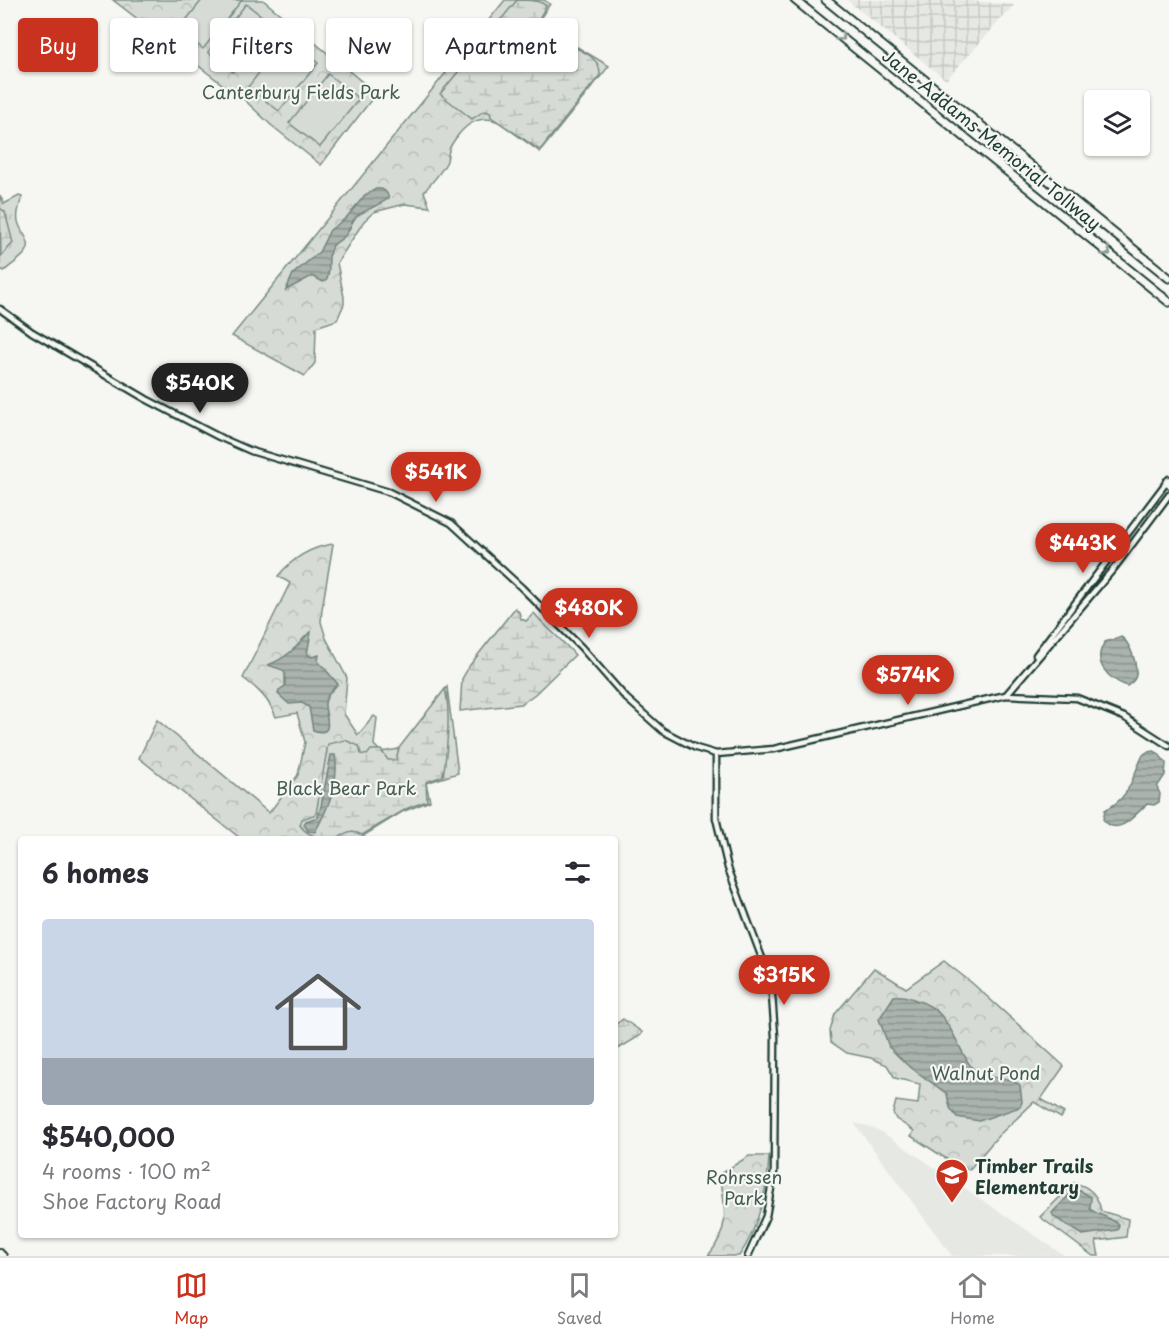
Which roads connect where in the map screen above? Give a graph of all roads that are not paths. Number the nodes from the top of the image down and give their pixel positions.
1 (795, 0) edge
2 (826, 0) edge
3 (1169, 278) edge
4 (1169, 302) edge
5 (0, 309) edge
6 (1168, 482) edge
7 (1169, 495) edge
8 (1030, 665) junction
9 (1006, 695) junction
10 (1169, 746) edge
11 (716, 754) junction
12 (748, 1256) edge

1 -> 4 highway, Jane Addams Memorial Tollway
2 - 3 highway, Jane Addams Memorial Tollway
5 - 11 street
6 - 8 street
7 - 8 street
8 - 9 street
9 - 10 street
9 - 11 street
11 - 12 street

